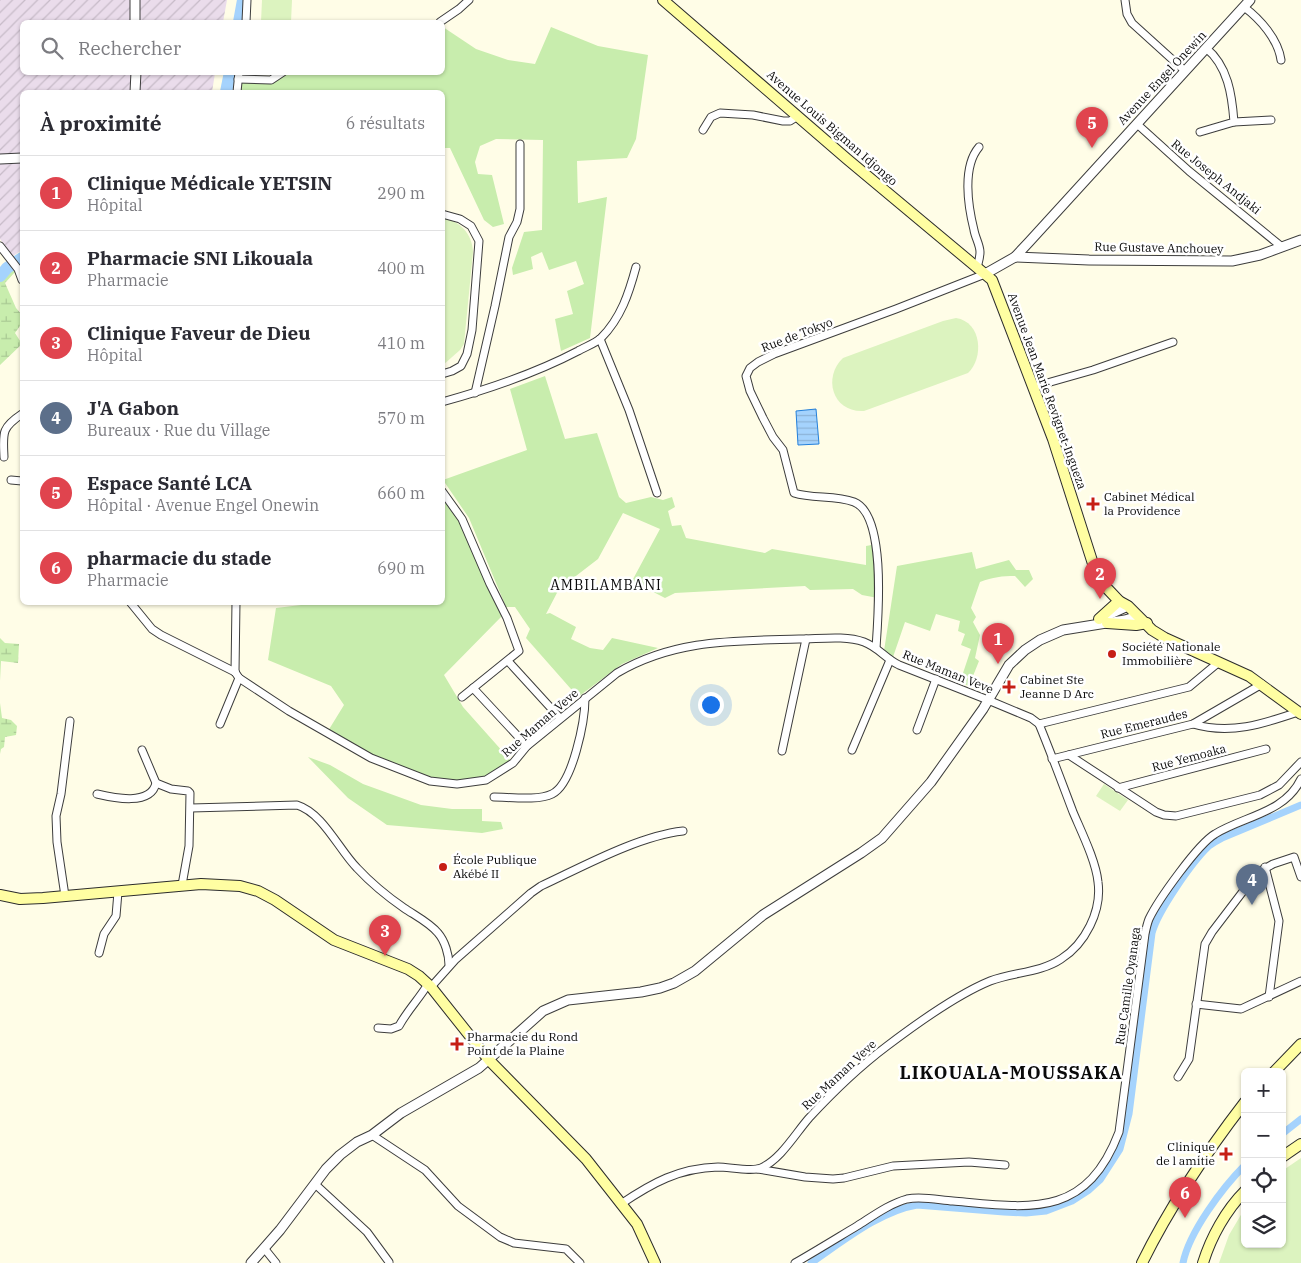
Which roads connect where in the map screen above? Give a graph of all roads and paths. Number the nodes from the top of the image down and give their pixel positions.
1 (135, 0) edge
2 (247, 0) edge
3 (469, 0) edge
4 (664, 0) edge
5 (1125, 0) edge
6 (1247, 3) edge
7 (135, 20) edge
8 (246, 20) edge
9 (443, 20) edge
10 (1206, 48) junction
11 (1281, 60) dead end
12 (1185, 71) junction
13 (136, 75) edge
14 (278, 75) edge
15 (239, 76) edge
16 (135, 90) edge
17 (237, 90) edge
18 (798, 116) junction
19 (1271, 120) dead end
20 (1234, 122) junction
21 (1137, 124) junction
22 (703, 130) dead end
23 (1200, 132) dead end
24 (520, 144) dead end
25 (979, 147) dead end
26 (20, 158) edge
27 (0, 159) edge
28 (445, 215) edge
29 (1301, 240) edge
30 (0, 246) edge
31 (1282, 247) junction
32 (1014, 257) junction
33 (636, 267) dead end
34 (981, 271) junction
35 (20, 274) edge
36 (600, 339) junction
37 (1173, 342) dead end
38 (445, 373) edge
39 (1033, 386) junction
40 (475, 393) junction
41 (445, 401) edge
42 (20, 416) edge
43 (4, 457) dead end
44 (11, 480) dead end
45 (20, 480) edge
46 (657, 493) dead end
47 (445, 495) edge
48 (1123, 603) junction
49 (132, 605) edge
50 (236, 605) edge
51 (1138, 616) junction
52 (1103, 621) junction
53 (1147, 623) junction
54 (806, 639) junction
55 (876, 648) junction
56 (890, 660) junction
57 (508, 661) junction
58 (1219, 662) junction
59 (237, 675) junction
60 (936, 679) junction
61 (1262, 684) junction
62 (474, 688) junction
63 (462, 697) dead end
64 (585, 698) junction
65 (988, 700) junction
66 (1300, 713) edge
67 (560, 718) junction
68 (70, 721) dead end
69 (220, 724) dead end
70 (1039, 724) junction
71 (1193, 724) junction
72 (917, 730) dead end
73 (527, 746) junction
74 (1266, 749) dead end
75 (142, 750) dead end
76 (782, 750) dead end
77 (852, 750) dead end
78 (1069, 755) junction
79 (1052, 759) junction
80 (1301, 762) edge
81 (1301, 779) edge
82 (156, 783) junction
83 (1118, 788) junction
84 (97, 794) dead end
85 (494, 797) dead end
86 (191, 808) junction
87 (683, 831) dead end
88 (1266, 867) junction
89 (1301, 877) edge
90 (182, 885) junction
91 (118, 892) junction
92 (0, 895) edge
93 (65, 896) junction
94 (99, 953) dead end
95 (449, 965) junction
96 (1301, 981) edge
97 (430, 986) junction
98 (1269, 997) junction
99 (1196, 1004) junction
100 (378, 1028) dead end
101 (1301, 1044) edge
102 (489, 1060) junction
103 (1278, 1068) edge
104 (1178, 1077) dead end
105 (1241, 1107) edge
106 (372, 1135) junction
107 (1301, 1144) edge
108 (1286, 1154) edge
109 (1005, 1165) dead end
110 (758, 1169) junction
111 (315, 1184) junction
112 (1241, 1194) edge
113 (621, 1204) junction
114 (264, 1248) junction
115 (389, 1262) dead end
116 (251, 1263) edge
117 (276, 1263) edge
118 (580, 1263) edge
119 (655, 1263) edge
120 (796, 1263) edge
121 (1142, 1263) edge
122 (1203, 1263) edge

1 - 7 street
2 - 8 street
3 - 9 street
4 - 18 main road, Avenue Louis Bigman Idjongo
5 - 12 street
6 - 10 street, Avenue Engel Onewin
6 - 11 street
10 - 12 street, Avenue Engel Onewin
10 - 20 street
12 - 21 street, Avenue Engel Onewin
13 - 16 street
14 - 15 street
15 - 17 street
18 - 22 street
18 - 34 main road, Avenue Louis Bigman Idjongo
19 - 20 street
20 - 23 street
21 - 31 street, Rue Joseph Andjaki
21 - 32 street, Avenue Engel Onewin
24 - 40 street
25 - 34 street
26 - 27 street
28 - 38 street
29 - 31 street, Rue Gustave Anchouey
30 - 35 street
31 - 32 street, Rue Gustave Anchouey
32 - 34 street, Avenue Engel Onewin
33 - 36 street
34 - 39 main road, Avenue Jean Marie Revignet-Ingueza
34 - 55 street, Rue de Tokyo
36 - 40 street
36 - 46 street
37 - 39 street
39 - 48 main road, Avenue Jean Marie Revignet-Ingueza
40 - 41 street
42 - 43 street
44 - 45 street
47 - 57 street
48 - 51 main road, Avenue Jean Marie Revignet-Ingueza
48 - 52 main road
49 - 59 street, Rue Maman Veve
50 - 59 street
51 - 52 street
51 - 53 main road, Avenue Jean Marie Revignet-Ingueza
52 - 53 main road
52 - 65 street
53 - 58 main road, Avenue Jean Marie Revignet-Ingueza
54 - 55 street, Rue Maman Veve
54 - 64 street, Rue Maman Veve
54 - 76 street
55 - 56 street, Rue Maman Veve
56 - 60 street, Rue Maman Veve
56 - 77 street
57 - 62 street
57 - 67 street
58 - 61 main road, Avenue Jean Marie Revignet-Ingueza
58 - 70 street
59 - 69 street
59 - 73 street, Rue Maman Veve
60 - 65 street, Rue Maman Veve
60 - 72 street
61 - 66 main road, Avenue Jean Marie Revignet-Ingueza
61 - 71 street, Rue Emeraudes
62 - 63 street
62 - 73 street
64 - 67 street, Rue Maman Veve
64 - 85 street
65 - 70 street, Rue Maman Veve
65 - 102 street
66 - 71 street
67 - 73 street, Rue Maman Veve
68 - 93 street
70 - 79 street, Rue Maman Veve
71 - 78 street, Rue Emeraudes
74 - 83 street, Rue Yemoaka
75 - 82 street
78 - 79 street, Rue Emeraudes
78 - 83 street
79 - 110 street, Rue Maman Veve
80 - 83 street
81 - 120 street, Rue Camille Oyanaga
82 - 84 street
82 - 86 street
86 - 90 street
86 - 95 street
87 - 95 street
88 - 89 street
88 - 98 street
88 - 99 street
90 - 91 main road
90 - 97 main road
91 - 93 main road
91 - 94 street
92 - 93 main road
95 - 97 street
96 - 98 street
97 - 100 street
97 - 102 main road
98 - 99 street
99 - 104 street
101 - 103 main road
102 - 106 street
102 - 113 main road
105 - 121 main road
106 - 111 street
106 - 118 street
107 - 108 main road
109 - 110 street
110 - 113 street
111 - 114 street
111 - 115 street
112 - 122 main road
113 - 119 main road
114 - 116 street
114 - 117 street

